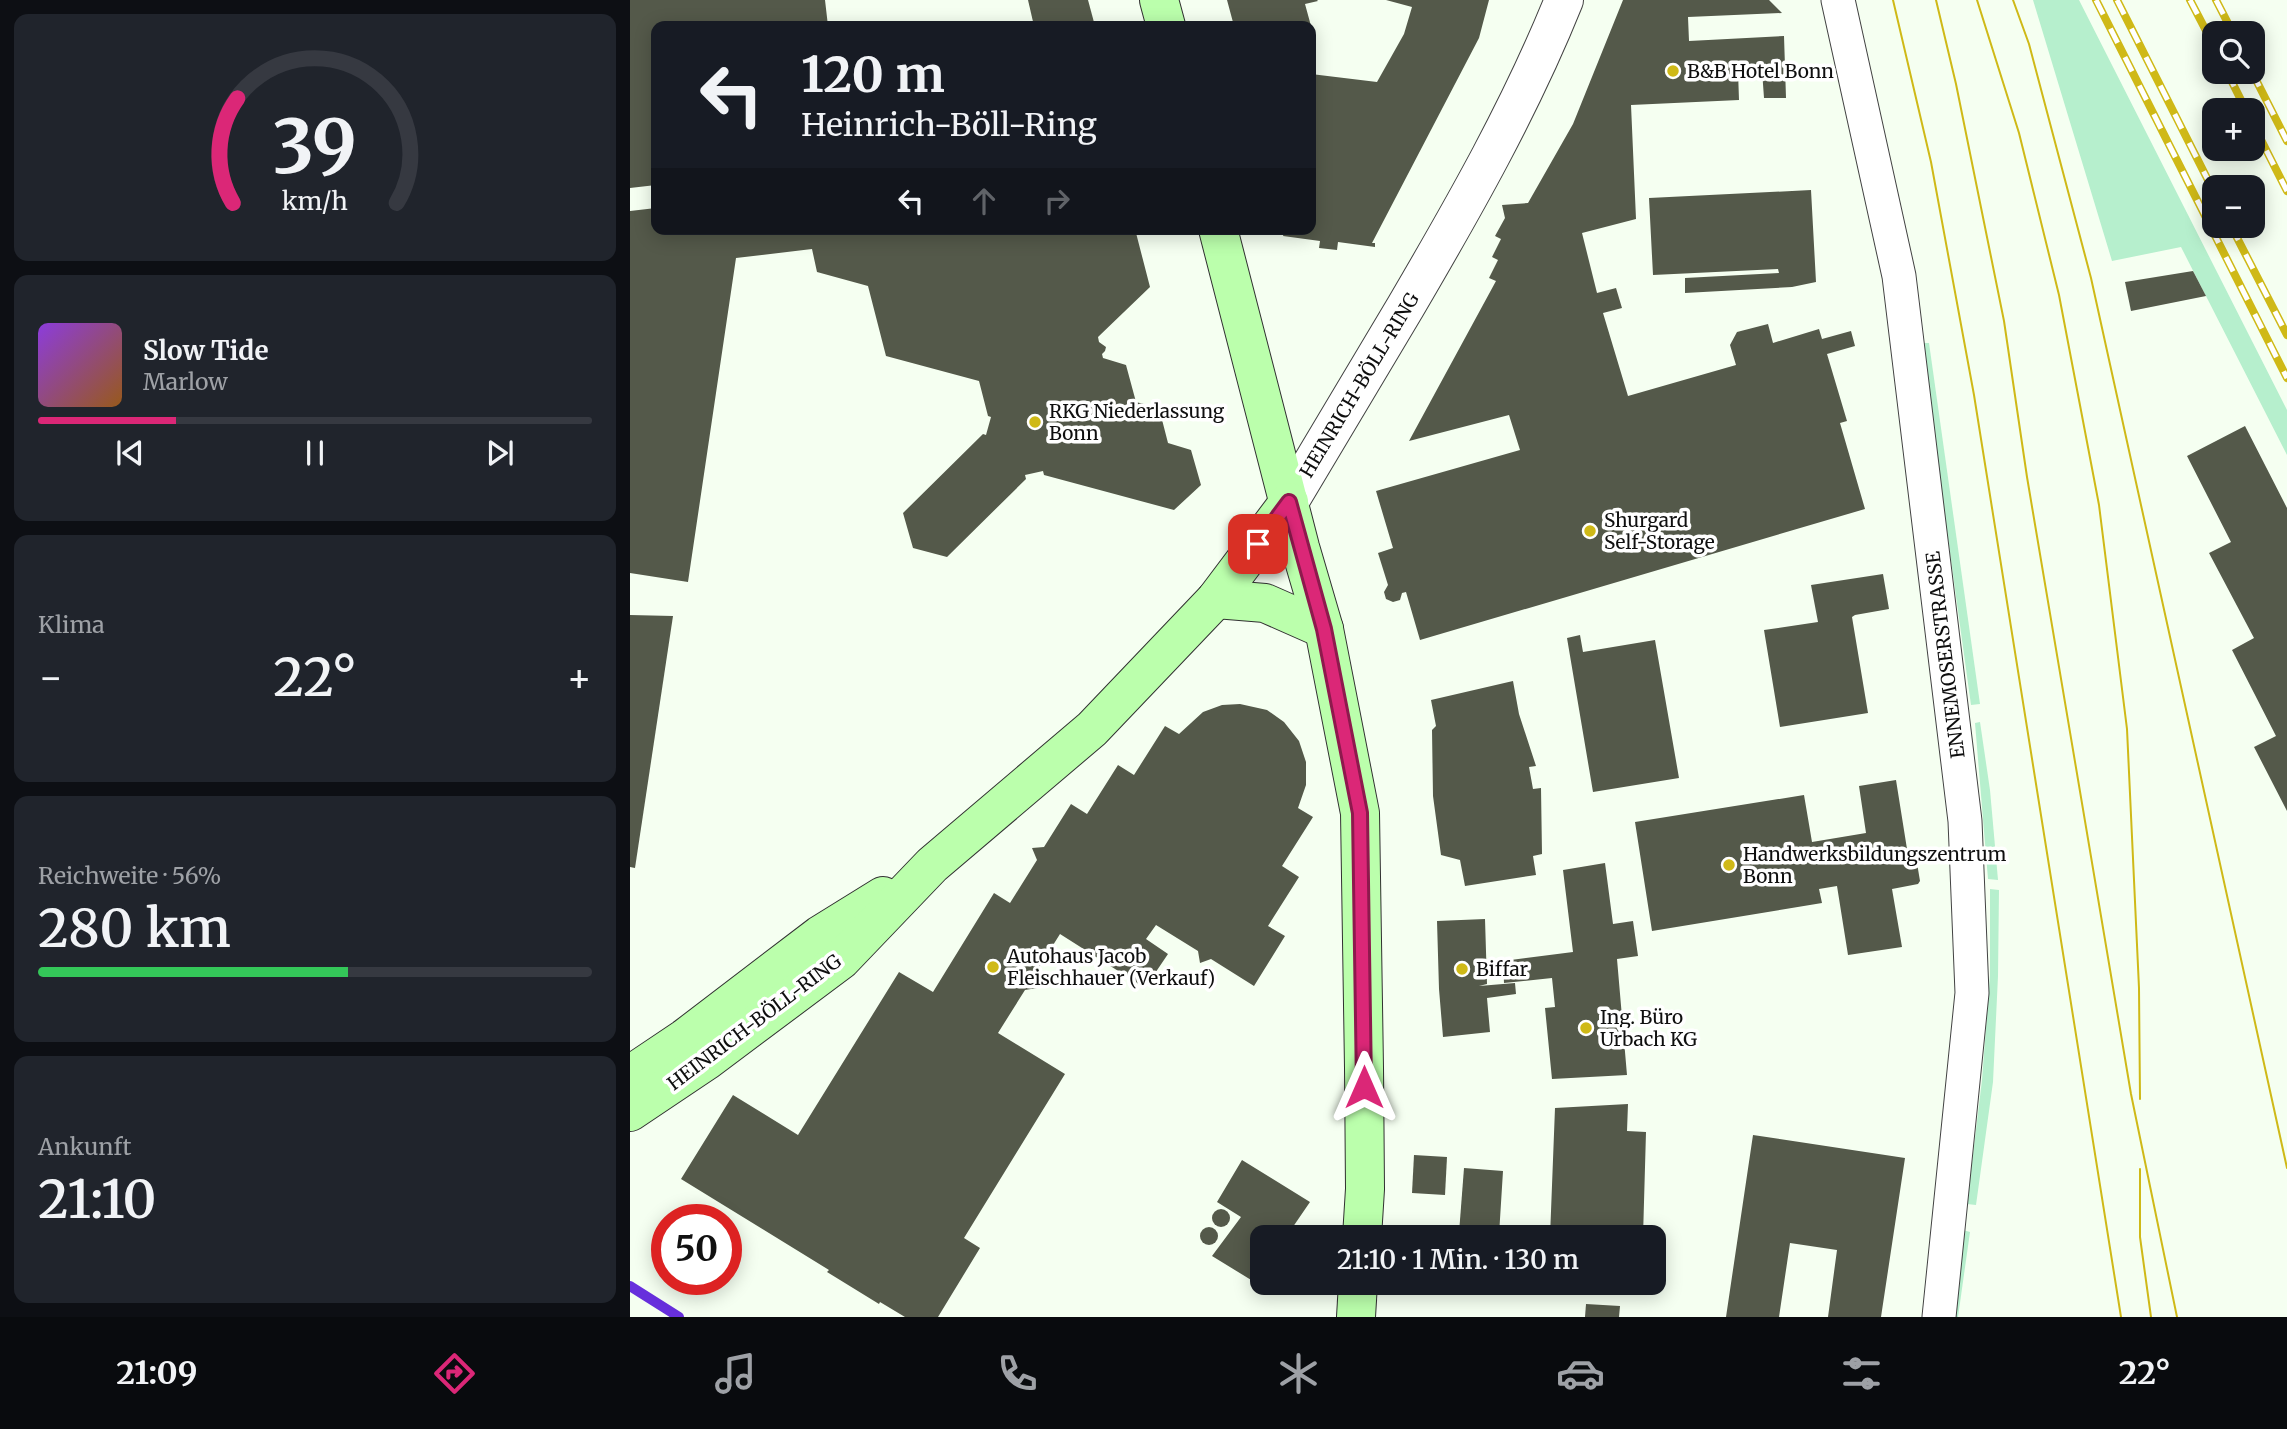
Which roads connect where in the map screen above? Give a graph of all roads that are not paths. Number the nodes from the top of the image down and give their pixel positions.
1 (1159, 0) edge
2 (1564, 0) edge
3 (1838, 0) edge
4 (1165, 21) edge
5 (1220, 235) edge
6 (1289, 502) junction
7 (1216, 599) junction
8 (1324, 629) junction
9 (932, 865) junction
10 (630, 1075) edge
11 (630, 1112) edge
12 (1363, 1225) edge
13 (1357, 1295) edge
14 (1356, 1317) edge
15 (1939, 1317) edge

1 - 4 main road
2 - 6 street, HEINRICH-BÖLL-RING
3 - 15 street, ENNEMOSERSTRASSE
5 - 6 main road
6 - 7 main road, HEINRICH-BÖLL-RING
6 - 8 main road
7 - 8 main road
7 - 9 main road, HEINRICH-BÖLL-RING
8 - 12 main road
9 - 10 main road, HEINRICH-BÖLL-RING
9 - 11 main road, HEINRICH-BÖLL-RING
13 - 14 main road

